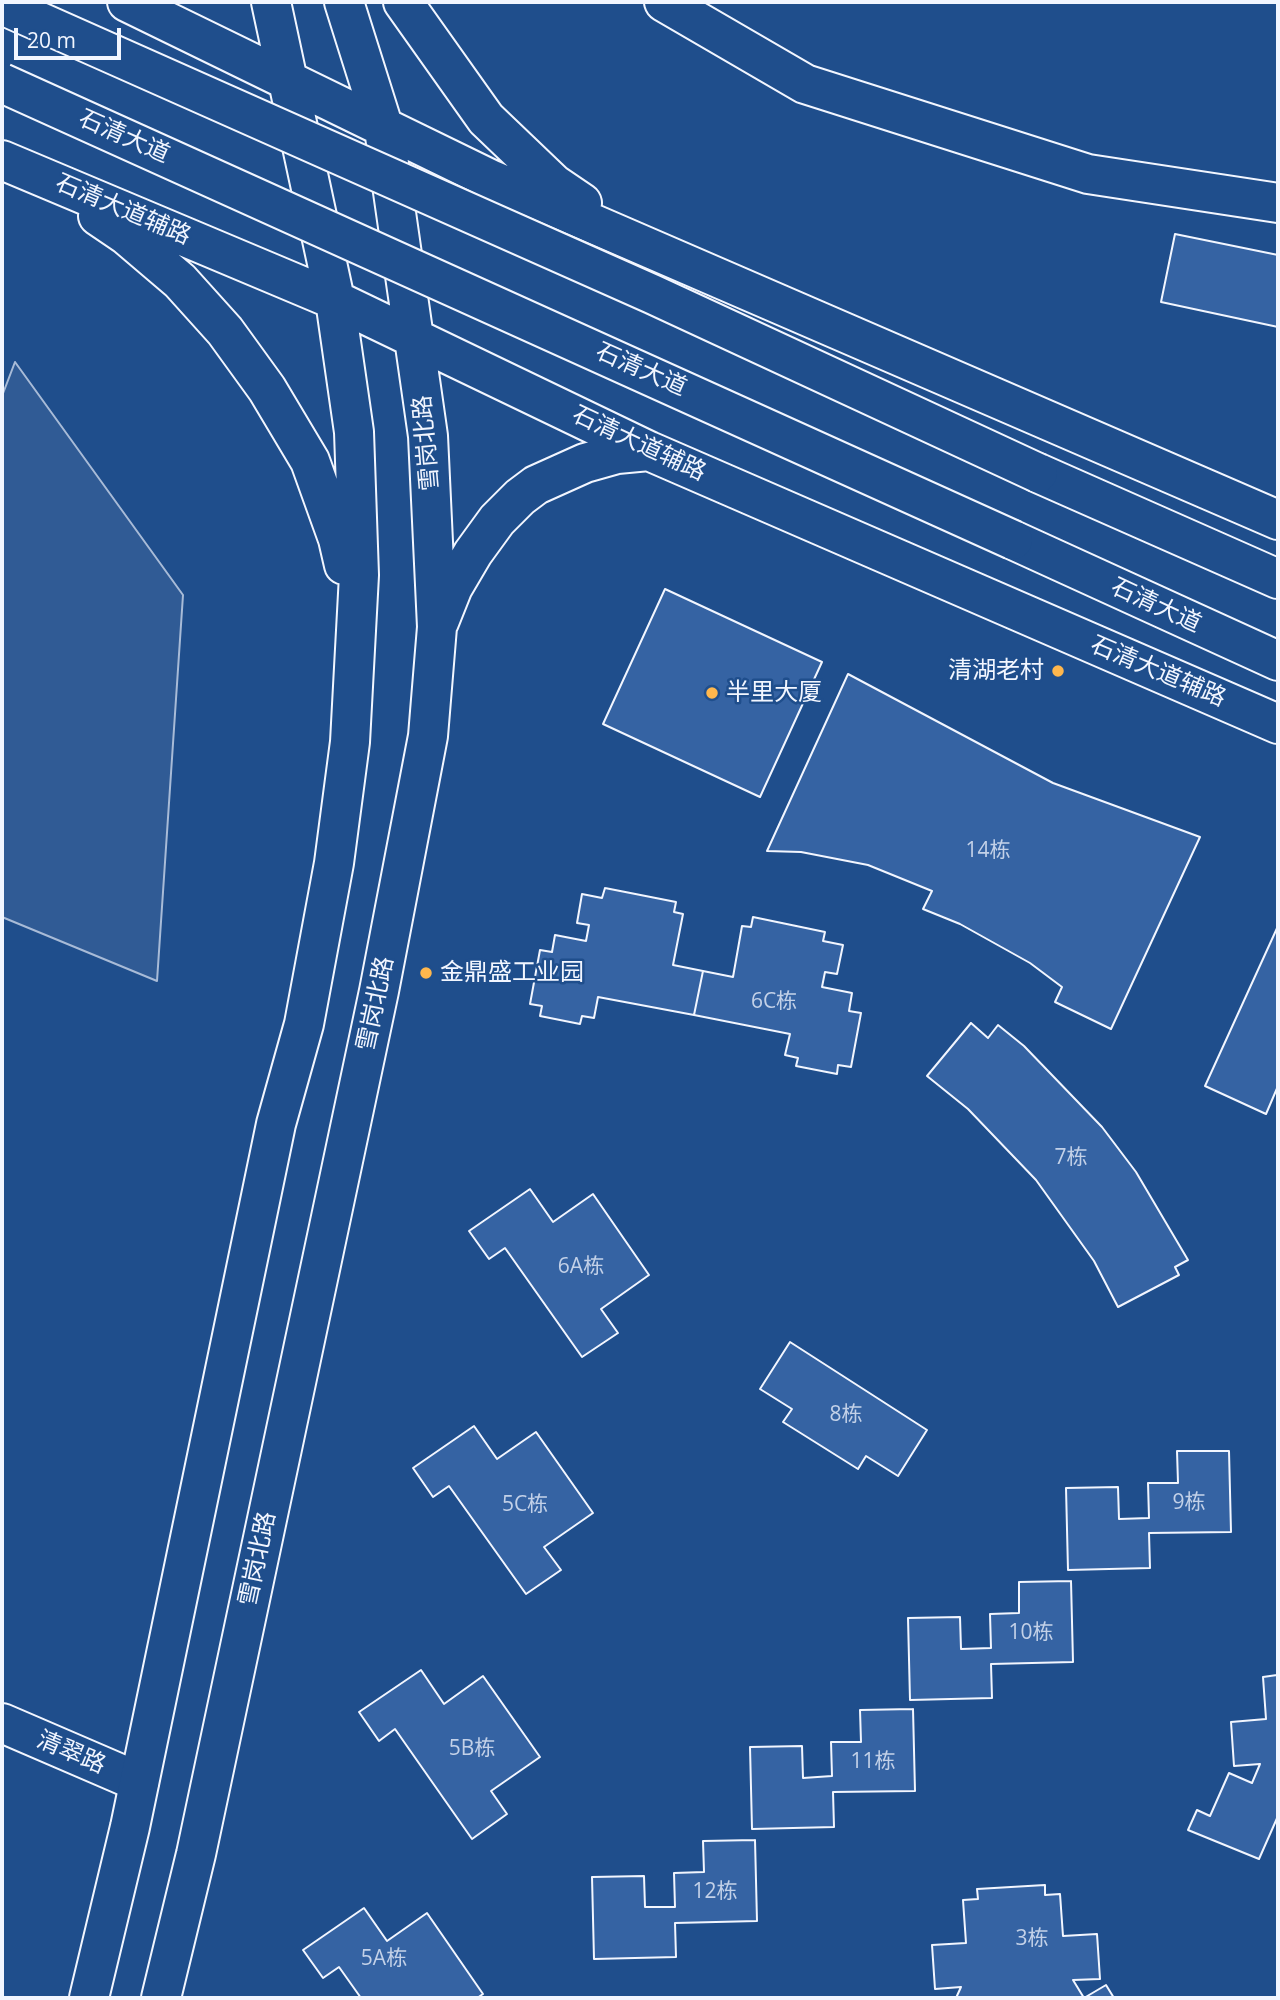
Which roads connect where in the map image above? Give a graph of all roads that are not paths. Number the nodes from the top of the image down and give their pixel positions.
1 (127, 2) edge
2 (271, 2) edge
3 (344, 2) edge
4 (403, 2) edge
5 (664, 2) edge
6 (2, 5) edge
7 (2, 83) edge
8 (290, 83) junction
9 (384, 129) junction
10 (2, 160) edge
11 (38, 176) junction
12 (1278, 203) edge
13 (648, 248) junction
14 (335, 300) junction
15 (416, 336) junction
16 (649, 451) junction
17 (1278, 520) edge
18 (1278, 579) edge
19 (357, 619) junction
20 (437, 627) junction
21 (1278, 661) edge
22 (1278, 724) edge
23 (2, 1723) edge
24 (139, 1782) junction
25 (89, 1998) edge
26 (161, 1998) edge

1 - 8 main road
2 - 8 main road
3 - 9 main road, 雪岗北路
4 - 13 main road
5 - 12 main road
6 - 18 main road, bridge
7 - 21 main road, 石清大道, bridge
8 - 9 main road
8 - 14 main road
9 - 13 main road
9 - 15 main road, 雪岗北路
10 - 11 main road, 石清大道辅路
11 - 14 main road, 石清大道辅路
11 - 19 main road
13 - 17 main road
14 - 15 main road, 石清大道辅路
14 - 19 main road
15 - 16 main road, 石清大道辅路
15 - 20 main road, 雪岗北路
16 - 20 main road
16 - 22 main road, 石清大道辅路
19 - 24 main road
20 - 26 main road, 雪岗北路
23 - 24 main road, 清翠路
24 - 25 main road

